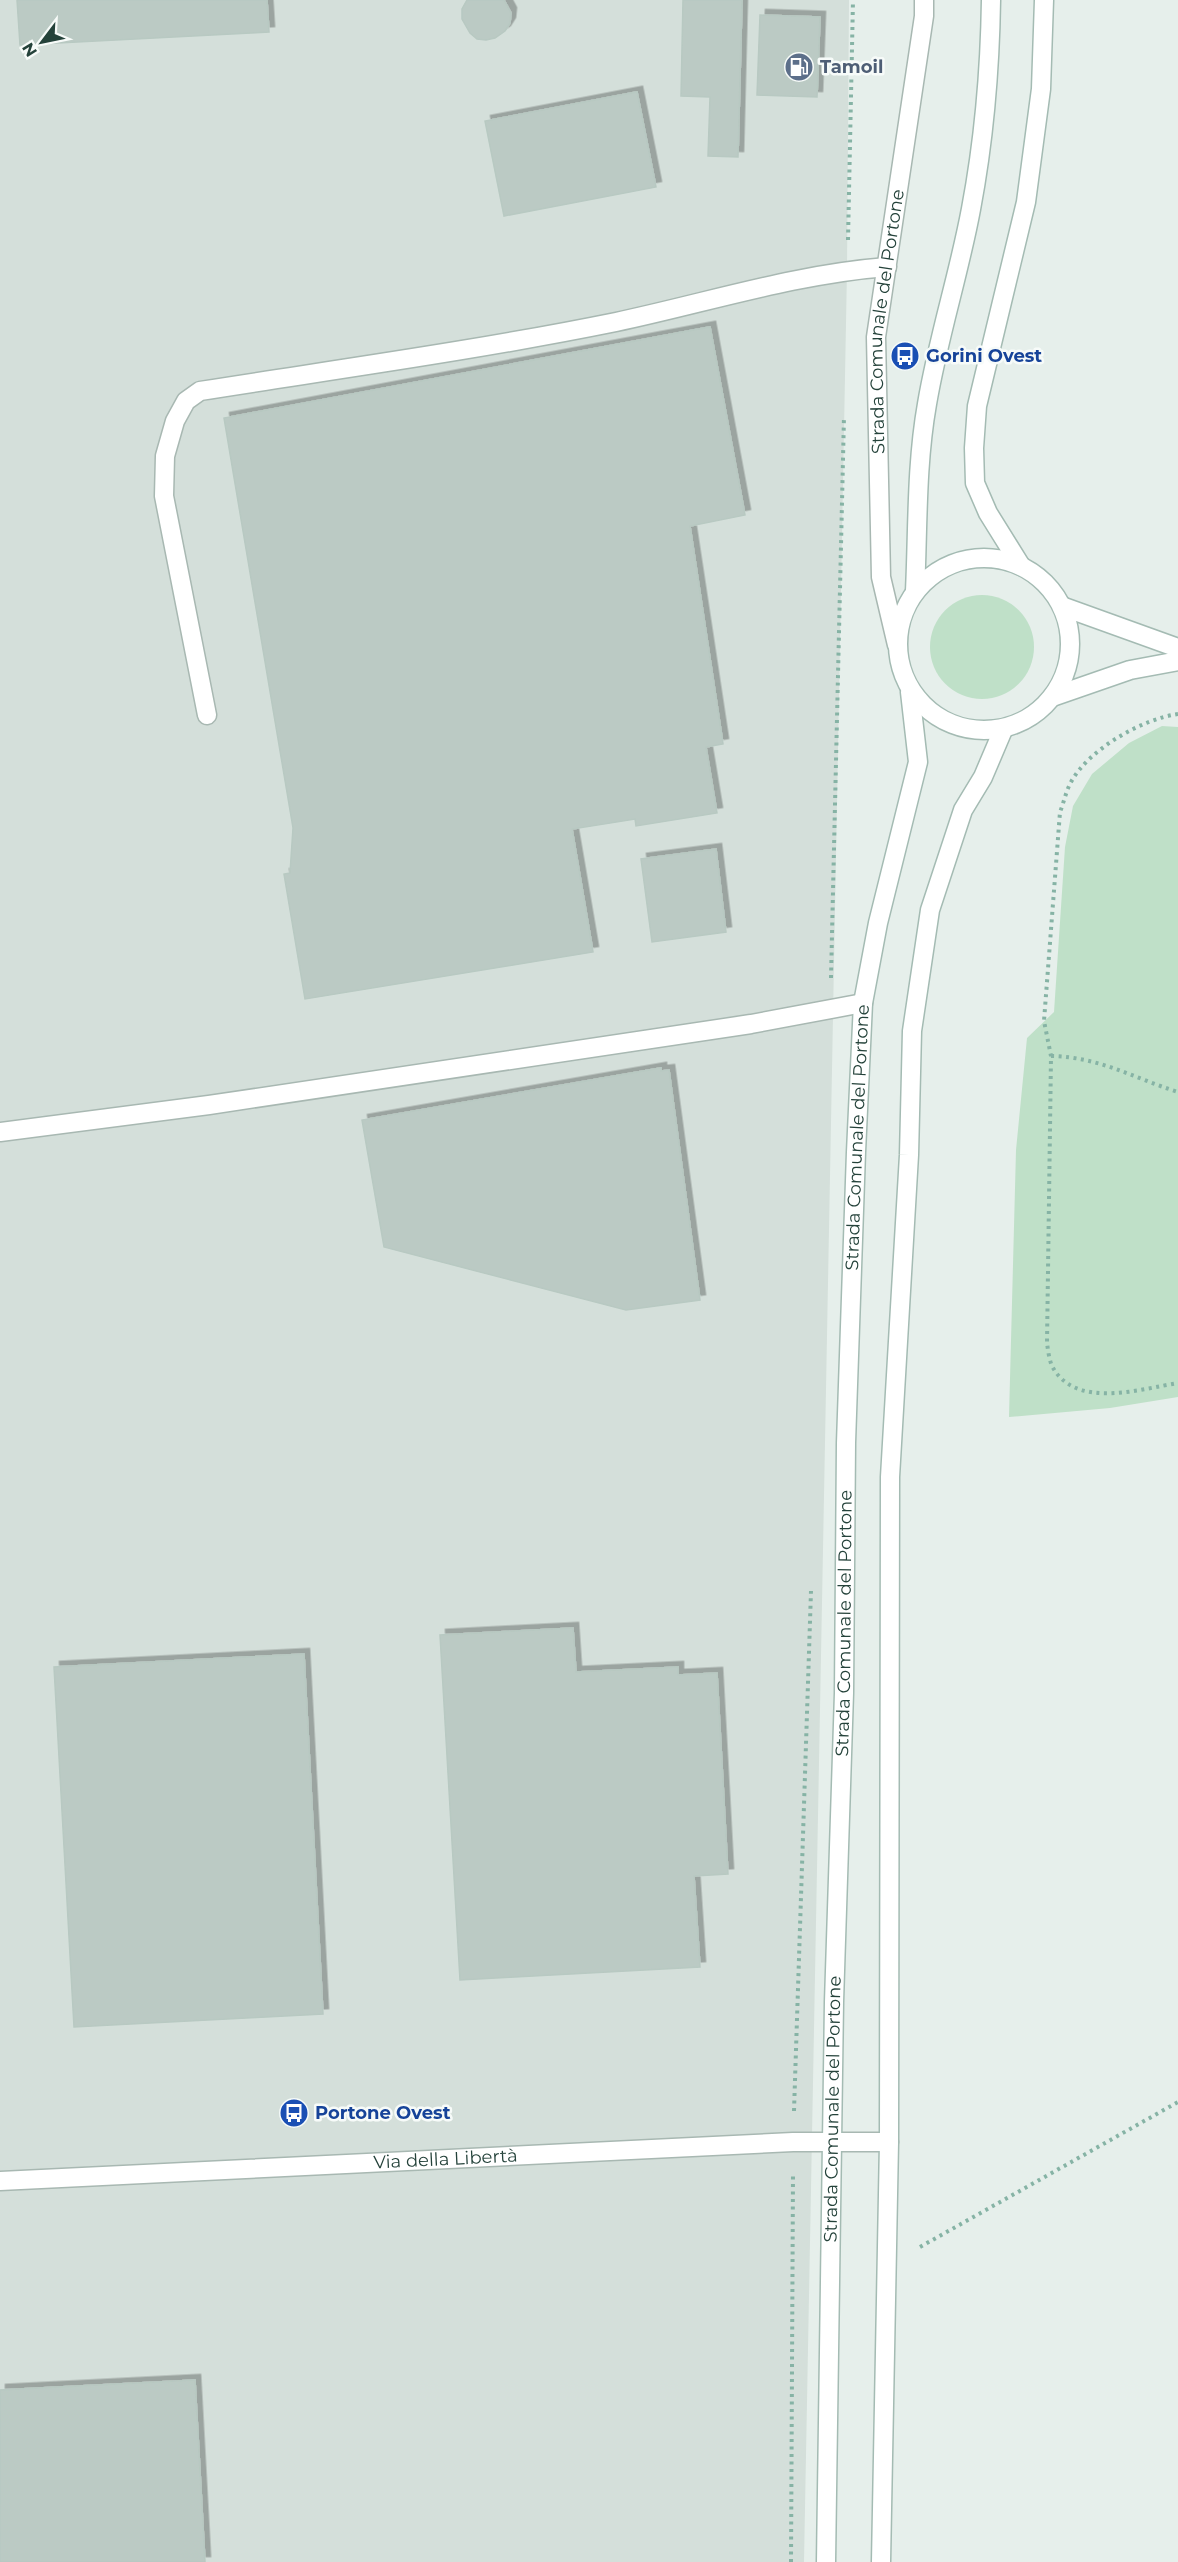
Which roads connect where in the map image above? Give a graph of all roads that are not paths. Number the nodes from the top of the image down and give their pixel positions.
1 (924, 0) edge
2 (991, 0) edge
3 (1044, 0) edge
4 (887, 267) junction
5 (1021, 566) junction
6 (915, 591) junction
7 (1064, 607) junction
8 (897, 645) junction
9 (1178, 648) edge
10 (1178, 661) edge
11 (910, 692) junction
12 (1055, 696) junction
13 (207, 715) dead end
14 (1003, 730) junction
15 (863, 1003) junction
16 (0, 1132) edge
17 (832, 2141) junction
18 (889, 2142) junction
19 (0, 2181) edge
20 (826, 2562) edge
21 (881, 2562) edge

1 - 4 street, Strada Comunale del Portone
2 - 6 street, Strada Comunale del Portone
3 - 5 street, Strada Comunale del Portone
4 - 8 street, Strada Comunale del Portone
4 - 13 street
5 - 6 street, Strada Comunale del Portone
5 - 7 street, Strada Comunale del Portone
6 - 8 street, Strada Comunale del Portone
7 - 9 street
7 - 12 street, Strada Comunale del Portone
8 - 11 street, Strada Comunale del Portone
10 - 12 street, Strada Comunale del Portone
11 - 14 street, Strada Comunale del Portone
11 - 15 street, Strada Comunale del Portone
12 - 14 street, Strada Comunale del Portone
14 - 18 street
15 - 16 street
15 - 17 street, Strada Comunale del Portone
17 - 18 street, Via della Libertà
17 - 19 street, Via della Libertà
17 - 20 street, Strada Comunale del Portone
18 - 21 street

